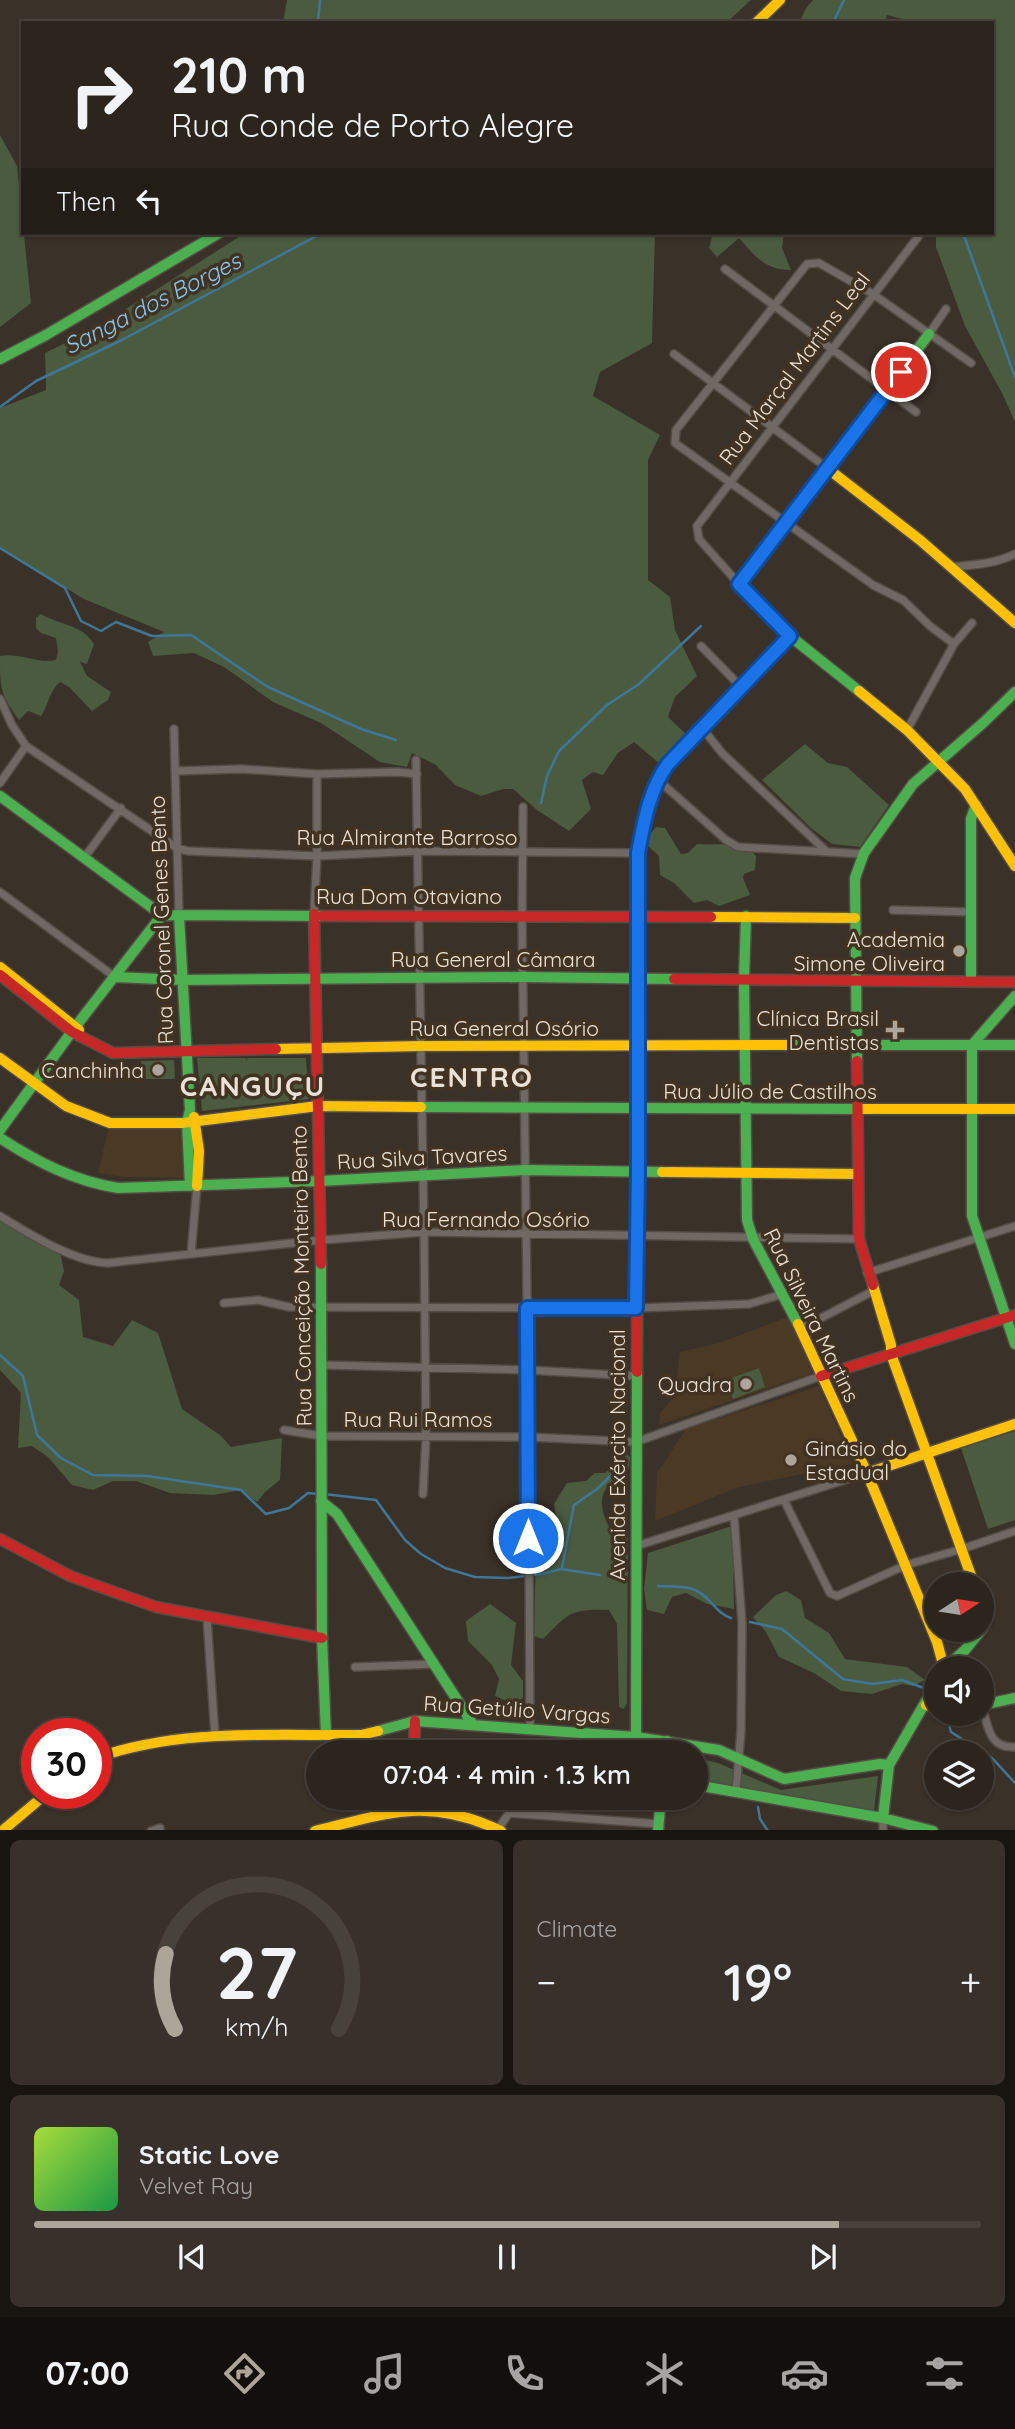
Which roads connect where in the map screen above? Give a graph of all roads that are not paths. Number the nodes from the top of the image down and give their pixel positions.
1 (780, 0) edge
2 (758, 21) edge
3 (216, 235) edge
4 (919, 235) edge
5 (724, 269) dead end
6 (873, 294) junction
7 (773, 306) junction
8 (946, 309) dead end
9 (929, 334) junction
10 (831, 350) junction
11 (674, 354) dead end
12 (0, 359) edge
13 (971, 363) dead end
14 (714, 384) junction
15 (887, 391) junction
16 (916, 412) dead end
17 (771, 426) junction
18 (827, 468) junction
19 (729, 483) junction
20 (786, 524) junction
21 (1015, 554) edge
22 (950, 568) junction
23 (739, 584) junction
24 (972, 623) dead end
25 (1015, 623) edge
26 (790, 636) junction
27 (954, 644) junction
28 (701, 646) dead end
29 (742, 688) junction
30 (1015, 692) edge
31 (0, 699) edge
32 (174, 729) dead end
33 (702, 729) junction
34 (907, 730) junction
35 (26, 746) junction
36 (416, 760) dead end
37 (939, 761) junction
38 (174, 771) junction
39 (417, 774) junction
40 (317, 775) junction
41 (657, 779) junction
42 (0, 783) edge
43 (0, 796) edge
44 (976, 805) junction
45 (523, 807) dead end
46 (121, 808) junction
47 (177, 848) junction
48 (826, 850) junction
49 (419, 851) junction
50 (638, 853) junction
51 (864, 853) junction
52 (522, 854) junction
53 (317, 856) junction
54 (84, 858) junction
55 (1013, 862) edge
56 (0, 892) edge
57 (893, 911) dead end
58 (972, 912) junction
59 (314, 914) junction
60 (162, 915) junction
61 (418, 915) junction
62 (522, 915) junction
63 (179, 916) junction
64 (637, 916) junction
65 (746, 916) junction
66 (855, 918) junction
67 (0, 967) edge
68 (0, 975) edge
69 (115, 977) junction
70 (523, 977) junction
71 (637, 978) junction
72 (420, 979) junction
73 (744, 979) junction
74 (182, 980) junction
75 (315, 980) junction
76 (855, 980) junction
77 (971, 980) junction
78 (1015, 982) edge
79 (1015, 996) edge
80 (74, 1029) junction
81 (972, 1045) junction
82 (1015, 1045) edge
83 (421, 1046) junction
84 (745, 1046) junction
85 (856, 1046) junction
86 (524, 1047) junction
87 (638, 1047) junction
88 (316, 1050) junction
89 (186, 1051) junction
90 (0, 1058) edge
91 (34, 1084) junction
92 (318, 1106) junction
93 (422, 1108) junction
94 (526, 1109) junction
95 (745, 1109) junction
96 (972, 1109) junction
97 (1015, 1109) edge
98 (638, 1110) junction
99 (857, 1110) junction
100 (192, 1121) junction
101 (0, 1130) edge
102 (0, 1138) edge
103 (525, 1170) junction
104 (638, 1171) junction
105 (745, 1173) junction
106 (423, 1174) junction
107 (858, 1174) junction
108 (320, 1181) junction
109 (194, 1186) junction
110 (0, 1216) edge
111 (1015, 1226) edge
112 (424, 1232) junction
113 (525, 1233) junction
114 (637, 1237) junction
115 (753, 1239) junction
116 (859, 1239) junction
117 (979, 1239) junction
118 (321, 1240) junction
119 (191, 1254) junction
120 (867, 1273) junction
121 (873, 1291) junction
122 (783, 1294) junction
123 (224, 1303) dead end
124 (424, 1306) junction
125 (321, 1307) junction
126 (527, 1308) junction
127 (636, 1308) junction
128 (1011, 1317) edge
129 (800, 1329) junction
130 (1015, 1344) edge
131 (893, 1351) junction
132 (321, 1365) junction
133 (425, 1367) junction
134 (528, 1370) junction
135 (635, 1376) junction
136 (821, 1376) junction
137 (1015, 1424) edge
138 (284, 1430) dead end
139 (322, 1436) junction
140 (426, 1437) junction
141 (528, 1437) junction
142 (636, 1442) junction
143 (930, 1455) junction
144 (867, 1473) junction
145 (423, 1494) dead end
146 (321, 1500) junction
147 (784, 1500) junction
148 (733, 1516) junction
149 (1015, 1531) edge
150 (0, 1539) edge
151 (636, 1546) junction
152 (962, 1549) junction
153 (906, 1565) junction
154 (970, 1572) edge
155 (207, 1618) junction
156 (322, 1638) junction
157 (971, 1642) edge
158 (941, 1656) edge
159 (958, 1656) edge
160 (435, 1664) junction
161 (355, 1667) dead end
162 (1015, 1698) edge
163 (994, 1702) edge
164 (924, 1716) edge
165 (415, 1721) junction
166 (472, 1723) junction
167 (988, 1726) edge
168 (530, 1730) junction
169 (326, 1735) junction
170 (215, 1737) junction
171 (636, 1737) junction
172 (414, 1740) edge
173 (646, 1740) edge
174 (1015, 1747) edge
175 (708, 1749) edge
176 (112, 1752) edge
177 (738, 1756) junction
178 (889, 1765) junction
179 (708, 1787) edge
180 (736, 1791) junction
181 (28, 1809) edge
182 (387, 1810) edge
183 (448, 1810) edge
184 (883, 1818) junction
185 (658, 1827) edge
186 (160, 1828) dead end
187 (2, 1830) edge
188 (151, 1830) edge
189 (314, 1830) edge
190 (500, 1830) edge
191 (883, 1830) edge
192 (933, 1830) edge

1 - 2 main road
3 - 12 main road
4 - 6 street, Rua Marçal Martins Leal
5 - 7 street
6 - 7 street
6 - 9 street
6 - 10 street, Rua Marçal Martins Leal
7 - 10 street
7 - 14 street
8 - 9 street
9 - 13 street
9 - 15 main road
10 - 15 street
10 - 17 street, Rua Marçal Martins Leal
11 - 14 street
14 - 17 street
14 - 19 street
15 - 16 street
15 - 18 main road
17 - 18 street
17 - 19 street, Rua Marçal Martins Leal
18 - 20 main road
18 - 22 main road
19 - 20 street
19 - 23 street, Rua Marçal Martins Leal
20 - 23 main road
20 - 27 street
21 - 22 street
22 - 25 main road
23 - 26 main road
24 - 27 street
26 - 29 main road
26 - 34 main road
27 - 34 street
28 - 29 street
29 - 33 main road
30 - 37 main road
31 - 35 street
32 - 38 street, Rua Coronel Genes Bento
33 - 41 main road
33 - 48 street
34 - 37 main road
35 - 42 street
35 - 46 street
36 - 39 street
37 - 44 main road
37 - 51 main road
38 - 40 street
38 - 47 street, Rua Coronel Genes Bento
39 - 40 street
39 - 49 street
40 - 53 street, Rua Conceição Monteiro Bento
41 - 48 street
41 - 50 main road, Avenida Exército Nacional
43 - 54 main road
44 - 55 main road
44 - 58 main road
45 - 52 street
46 - 47 street
46 - 54 street
47 - 53 street, Rua Almirante Barroso
47 - 63 street, Rua Coronel Genes Bento
48 - 51 street
49 - 52 street, Rua Almirante Barroso
49 - 53 street, Rua Almirante Barroso
49 - 61 street
50 - 52 street, Rua Almirante Barroso
50 - 64 main road, Avenida Exército Nacional
51 - 66 main road
52 - 62 street
53 - 59 street, Rua Conceição Monteiro Bento
54 - 60 main road
56 - 69 street
57 - 58 street
58 - 77 main road
59 - 61 main road, Rua Dom Otaviano
59 - 63 main road, Rua Dom Otaviano
59 - 75 main road, Rua Conceição Monteiro Bento
60 - 63 main road, Rua Dom Otaviano
60 - 69 main road
61 - 62 main road, Rua Dom Otaviano
61 - 72 street
62 - 64 main road, Rua Dom Otaviano
62 - 70 street
63 - 74 main road, Rua Coronel Genes Bento
64 - 65 main road, Rua Dom Otaviano
64 - 71 main road, Avenida Exército Nacional
65 - 66 main road, Rua Dom Otaviano
65 - 73 main road, Rua Silveira Martins
66 - 76 main road
67 - 80 main road, Rua General Osório
68 - 80 main road, Rua General Osório
69 - 74 main road, Rua General Câmara
69 - 80 main road
70 - 71 main road, Rua General Câmara
70 - 72 main road, Rua General Câmara
70 - 86 street
71 - 73 main road, Rua General Câmara
71 - 87 main road, Avenida Exército Nacional
72 - 75 main road, Rua General Câmara
72 - 83 street
73 - 76 main road, Rua General Câmara
73 - 84 main road, Rua Silveira Martins
74 - 75 main road, Rua General Câmara
74 - 89 main road, Rua Coronel Genes Bento
75 - 88 main road, Rua Conceição Monteiro Bento
76 - 77 main road, Rua General Câmara
76 - 85 main road
77 - 78 main road, Rua General Câmara
79 - 81 main road
80 - 89 main road, Rua General Osório
80 - 91 main road
81 - 82 main road, Rua General Osório
81 - 85 main road, Rua General Osório
81 - 96 main road
83 - 86 main road, Rua General Osório
83 - 88 main road, Rua General Osório
83 - 93 street
84 - 85 main road, Rua General Osório
84 - 87 main road, Rua General Osório
84 - 95 main road, Rua Silveira Martins
85 - 99 main road
86 - 87 main road, Rua General Osório
86 - 94 street
87 - 98 main road, Avenida Exército Nacional
88 - 89 main road, Rua General Osório
88 - 92 main road, Rua Conceição Monteiro Bento
89 - 100 main road, Rua Coronel Genes Bento
90 - 91 main road, Rua Júlio de Castilhos
91 - 100 main road, Rua Júlio de Castilhos
91 - 101 main road
92 - 93 main road, Rua Júlio de Castilhos
92 - 100 main road, Rua Júlio de Castilhos
92 - 108 main road, Rua Conceição Monteiro Bento
93 - 94 main road, Rua Júlio de Castilhos
93 - 106 street
94 - 98 main road, Rua Júlio de Castilhos
94 - 103 street
95 - 98 main road, Rua Júlio de Castilhos
95 - 99 main road, Rua Júlio de Castilhos
95 - 105 main road, Rua Silveira Martins
96 - 97 main road, Rua Júlio de Castilhos
96 - 99 main road, Rua Júlio de Castilhos
96 - 117 main road
98 - 104 main road, Avenida Exército Nacional
99 - 107 main road
100 - 109 main road, Rua Coronel Genes Bento
102 - 109 main road, Rua Silva Tavares
103 - 104 main road, Rua Silva Tavares
103 - 106 main road, Rua Silva Tavares
103 - 113 street
104 - 105 main road, Rua Silva Tavares
104 - 114 main road, Avenida Exército Nacional
105 - 107 main road, Rua Silva Tavares
105 - 115 main road, Rua Silveira Martins
106 - 108 main road, Rua Silva Tavares
106 - 112 street
107 - 116 main road
108 - 109 main road, Rua Silva Tavares
108 - 118 main road, Rua Conceição Monteiro Bento
109 - 119 street, Rua Coronel Genes Bento
110 - 119 street, Rua Fernando Osório
111 - 117 street
112 - 113 street, Rua Fernando Osório
112 - 118 street, Rua Fernando Osório
112 - 124 street
113 - 114 street, Rua Fernando Osório
113 - 126 street
114 - 115 street, Rua Fernando Osório
114 - 127 main road, Avenida Exército Nacional
115 - 116 street, Rua Fernando Osório
115 - 122 main road, Rua Silveira Martins
116 - 120 main road
117 - 120 street
117 - 128 main road
118 - 119 street, Rua Fernando Osório
118 - 125 main road, Rua Conceição Monteiro Bento
120 - 121 main road
121 - 129 street
121 - 131 main road
122 - 127 street
122 - 129 main road, Rua Silveira Martins
123 - 125 street
124 - 125 street
124 - 126 street
124 - 133 street
125 - 132 main road, Rua Conceição Monteiro Bento
126 - 127 street
126 - 134 street
127 - 135 main road, Avenida Exército Nacional
128 - 130 main road
128 - 131 main road
129 - 136 main road, Rua Silveira Martins
131 - 136 main road
131 - 143 main road
132 - 133 street
132 - 139 main road, Rua Conceição Monteiro Bento
133 - 134 street
133 - 140 street
134 - 135 street
134 - 141 street
135 - 142 main road, Avenida Exército Nacional
136 - 142 street
136 - 144 main road, Rua Silveira Martins
137 - 143 main road
138 - 139 street, Rua Rui Ramos
139 - 140 street, Rua Rui Ramos
139 - 146 main road, Rua Conceição Monteiro Bento
140 - 141 street, Rua Rui Ramos
140 - 145 street
141 - 142 street, Rua Rui Ramos
141 - 168 street
142 - 151 main road, Avenida Exército Nacional
143 - 144 main road
143 - 152 main road
144 - 147 street
144 - 153 main road, Rua Silveira Martins
146 - 156 main road, Rua Conceição Monteiro Bento
146 - 160 main road
147 - 148 street
147 - 153 street
148 - 151 street
148 - 177 street
149 - 152 street
150 - 155 main road
151 - 171 main road, Avenida Exército Nacional
152 - 153 street
152 - 154 main road
153 - 158 main road, Rua Silveira Martins
155 - 156 main road
155 - 170 street
156 - 169 main road, Rua Conceição Monteiro Bento
157 - 159 main road
160 - 161 street
160 - 166 main road
162 - 163 main road
164 - 178 main road
165 - 166 main road, Rua Getúlio Vargas
165 - 169 main road, Rua Getúlio Vargas
165 - 172 main road
166 - 168 main road, Rua Getúlio Vargas
167 - 174 street
168 - 171 main road, Rua Getúlio Vargas
169 - 170 main road, Rua Getúlio Vargas
170 - 176 main road, Rua Getúlio Vargas
171 - 173 main road, Rua Getúlio Vargas
175 - 177 main road, Rua Getúlio Vargas
177 - 178 main road, Rua Getúlio Vargas
177 - 180 street
178 - 184 main road
179 - 180 main road
180 - 184 main road
181 - 187 main road
182 - 189 main road
183 - 190 main road
184 - 191 street
184 - 192 main road
185 - 190 street
186 - 188 street

